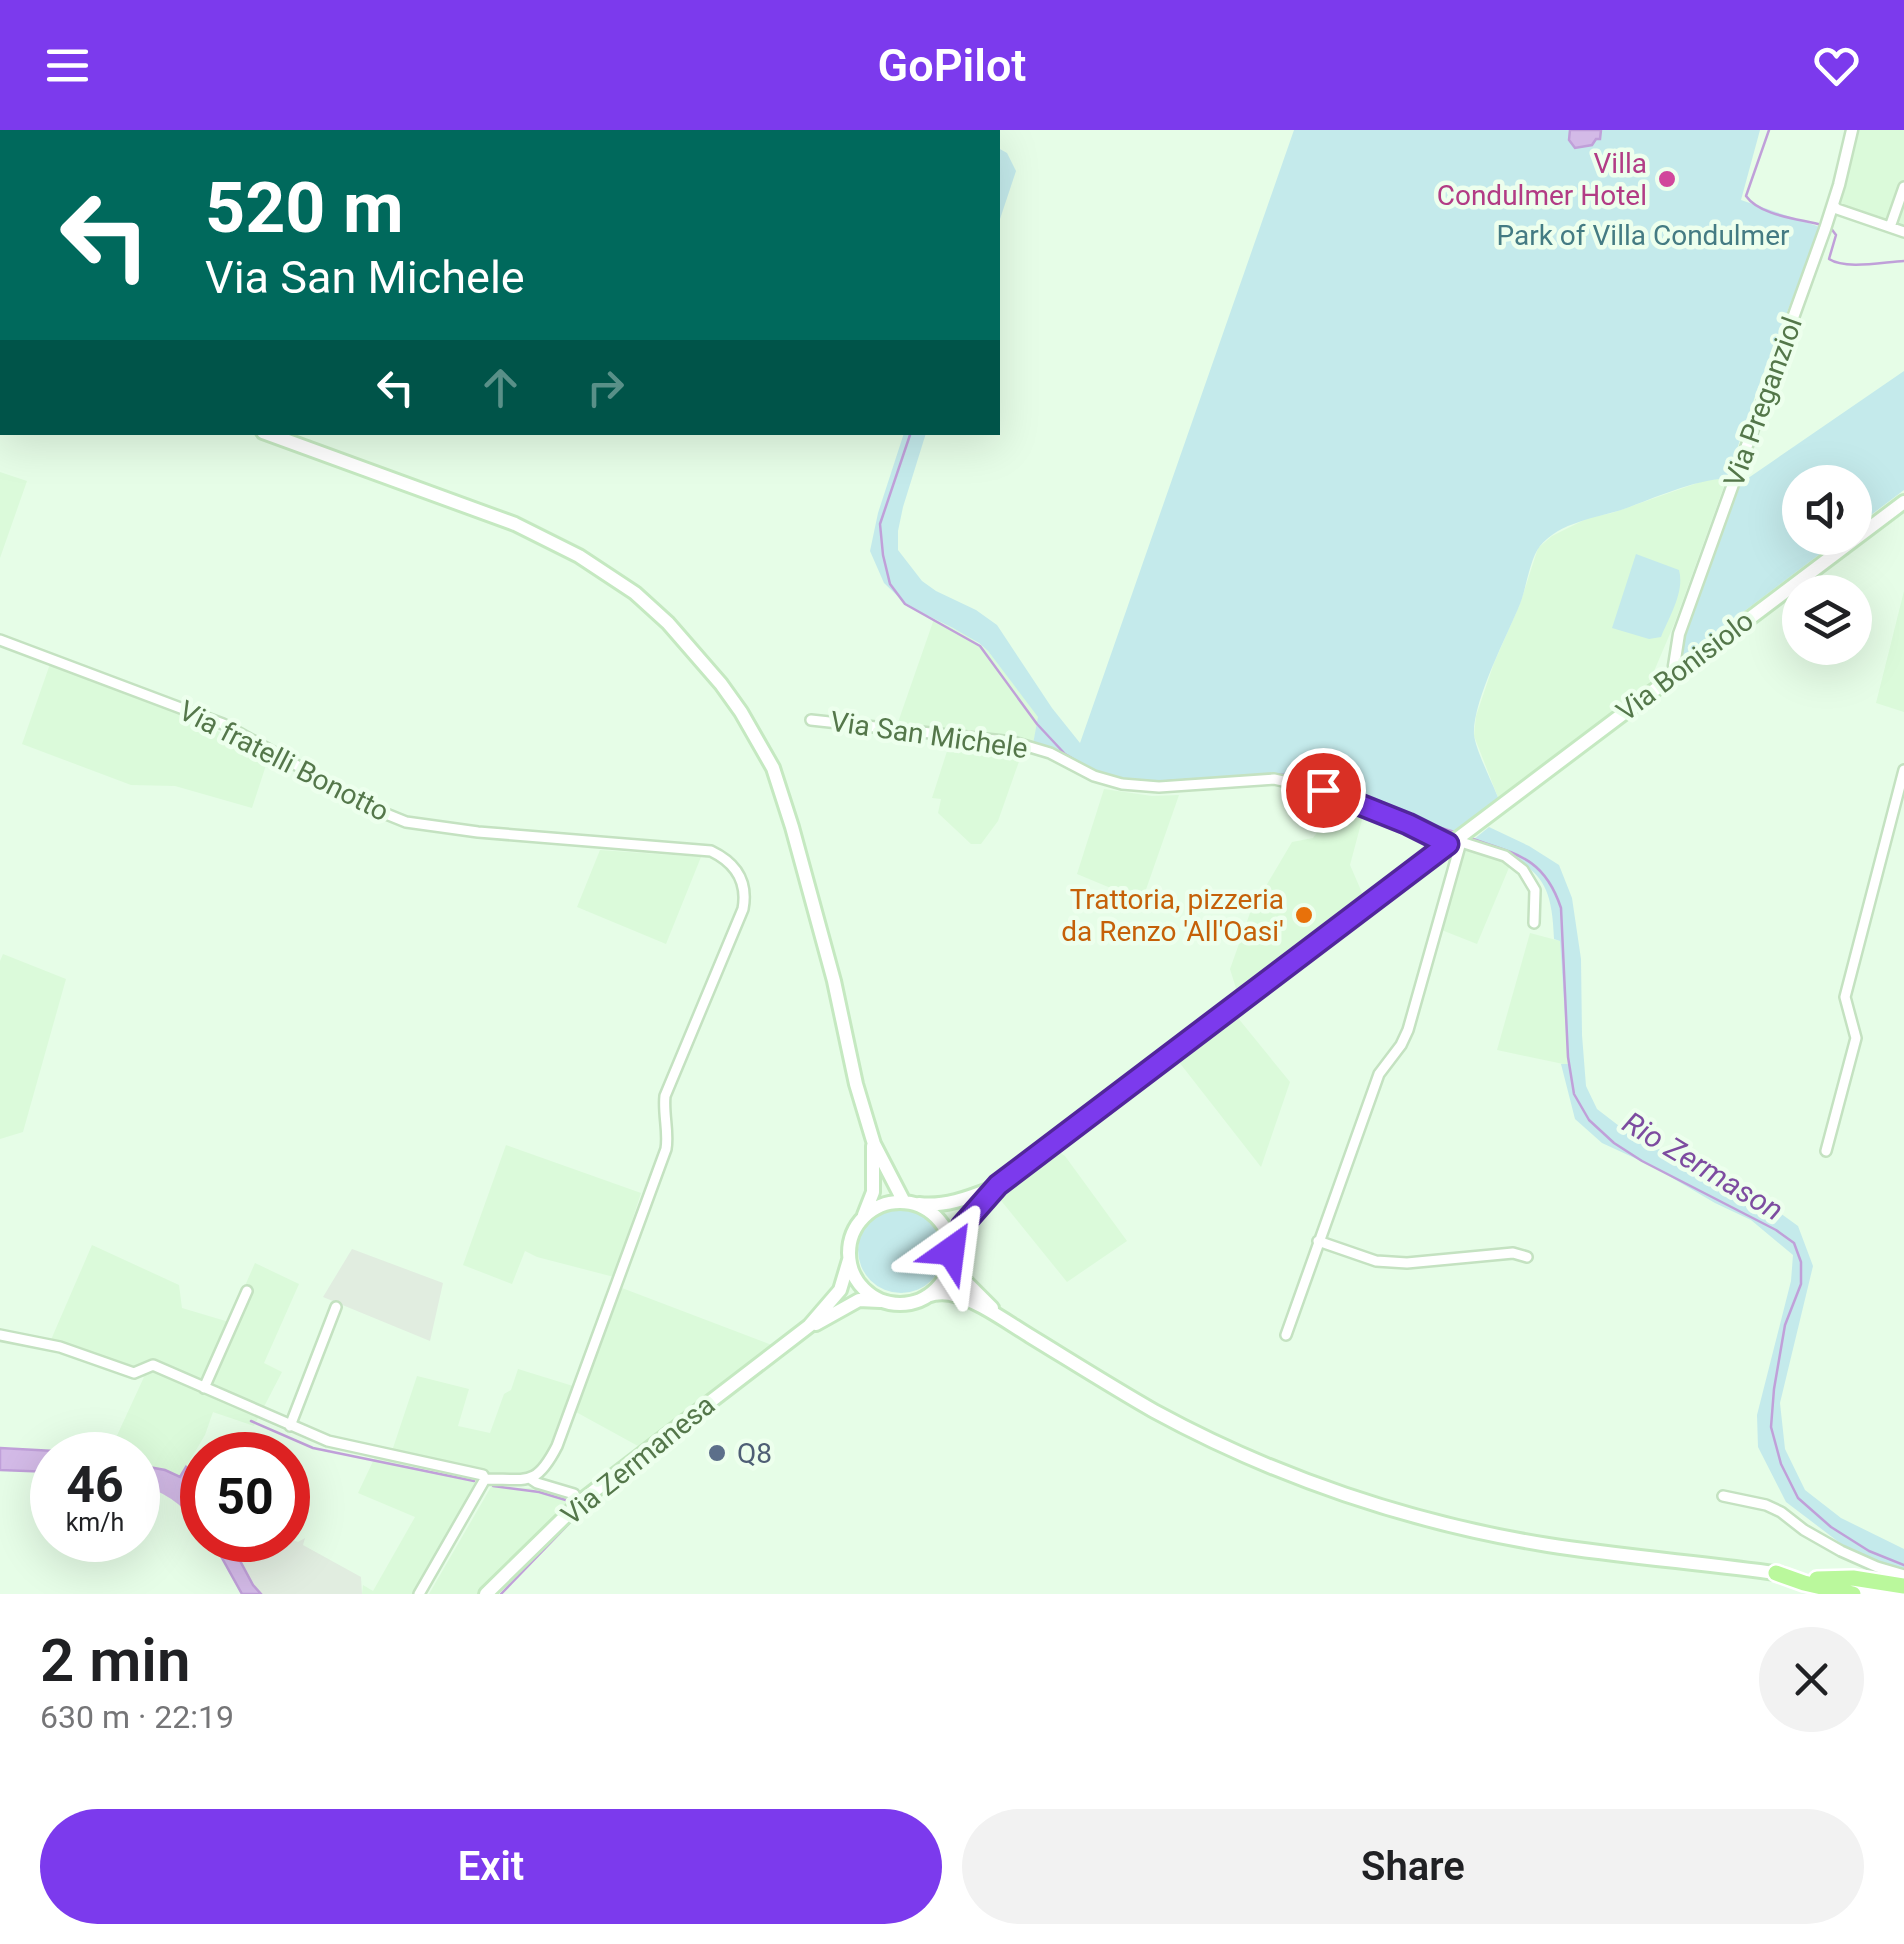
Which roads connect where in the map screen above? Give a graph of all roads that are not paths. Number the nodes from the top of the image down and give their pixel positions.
1 (1852, 130) edge
2 (1904, 186) edge
3 (1831, 215) junction
4 (1890, 227) junction
5 (1904, 232) edge
6 (271, 435) edge
7 (1904, 502) edge
8 (0, 640) edge
9 (1678, 671) junction
10 (811, 720) dead end
11 (1904, 770) edge
12 (1458, 838) junction
13 (1534, 923) dead end
14 (874, 1144) junction
15 (1826, 1152) dead end
16 (998, 1185) junction
17 (908, 1203) junction
18 (862, 1219) junction
19 (1318, 1241) junction
20 (951, 1254) junction
21 (1526, 1257) dead end
22 (850, 1260) junction
23 (247, 1291) dead end
24 (927, 1296) junction
25 (886, 1302) junction
26 (336, 1307) dead end
27 (1009, 1322) junction
28 (0, 1335) edge
29 (797, 1336) junction
30 (1286, 1336) dead end
31 (204, 1388) junction
32 (290, 1426) junction
33 (486, 1479) junction
34 (531, 1479) junction
35 (574, 1494) dead end
36 (1722, 1496) dead end
37 (1776, 1573) junction
38 (1904, 1576) edge
39 (1816, 1579) junction
40 (1904, 1586) edge
41 (419, 1594) edge
42 (486, 1594) edge
43 (1853, 1594) edge
44 (1890, 1594) edge

1 - 3 street, Via Preganziol
2 - 4 street
3 - 4 street
3 - 9 street, Via Preganziol
4 - 5 street
6 - 14 main road
7 - 9 main road, Via Bonisiolo
8 - 34 street, Via fratelli Bonotto
9 - 12 main road, Via Bonisiolo
10 - 12 street, Via San Michele
11 - 15 street
12 - 13 street
12 - 16 main road
12 - 19 street
14 - 17 main road
14 - 18 main road, Via Zermanesa
16 - 17 main road
16 - 20 main road
17 - 18 main road
17 - 20 main road
18 - 22 main road, Via Zermanesa
19 - 21 street
19 - 30 street
20 - 24 main road
20 - 27 main road
22 - 25 main road
22 - 29 main road, Via Zermanesa
23 - 31 street
24 - 25 main road, Via Zermanesa
24 - 27 main road, Via Zermanesa
25 - 29 main road, Via Zermanesa
26 - 32 street
27 - 37 main road
28 - 31 street
29 - 42 main road, Via Zermanesa
31 - 32 street
32 - 33 street
33 - 34 street
33 - 41 street
34 - 35 street
36 - 38 street
37 - 39 main road
37 - 43 highway
39 - 40 highway
39 - 44 main road

